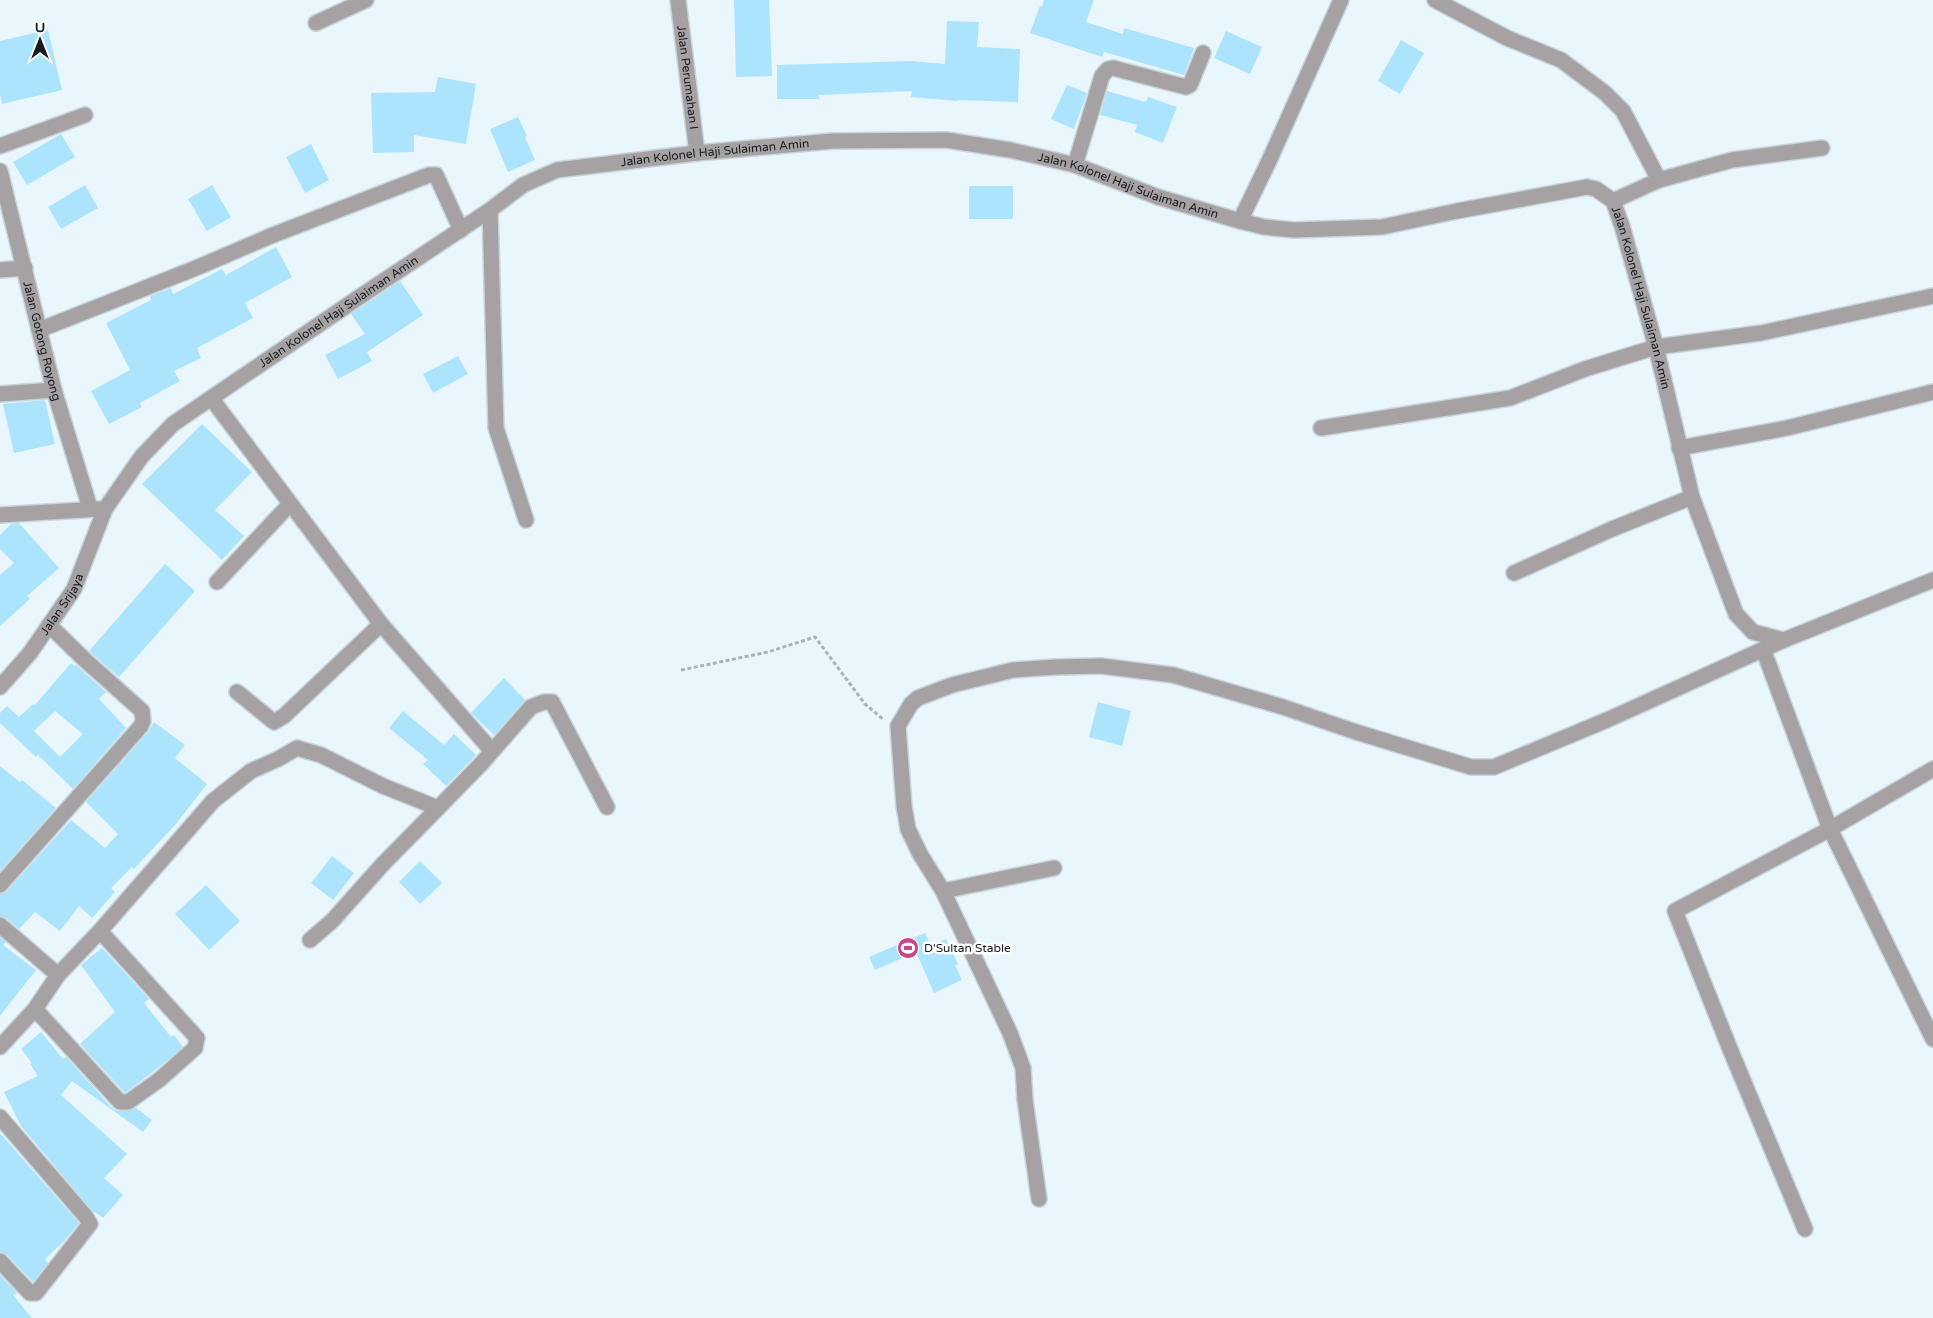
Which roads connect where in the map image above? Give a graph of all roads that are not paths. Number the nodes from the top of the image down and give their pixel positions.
1 (366, 0) edge
2 (678, 0) edge
3 (1341, 0) edge
4 (1435, 0) edge
5 (316, 23) dead end
6 (1203, 53) dead end
7 (85, 115) dead end
8 (0, 146) edge
9 (1822, 148) dead end
10 (697, 153) junction
11 (1075, 164) junction
12 (0, 171) edge
13 (1659, 180) junction
14 (1613, 201) junction
15 (490, 210) junction
16 (1240, 221) junction
17 (460, 230) junction
18 (25, 268) junction
19 (0, 270) edge
20 (1933, 296) edge
21 (39, 330) junction
22 (1656, 347) junction
23 (54, 390) junction
24 (1933, 392) edge
25 (0, 394) edge
26 (211, 398) junction
27 (1321, 428) dead end
28 (1679, 448) junction
29 (1692, 497) junction
30 (290, 504) junction
31 (98, 509) junction
32 (0, 515) edge
33 (526, 520) dead end
34 (1514, 573) dead end
35 (1933, 580) edge
36 (217, 582) dead end
37 (381, 624) junction
38 (49, 625) junction
39 (1784, 640) junction
40 (1763, 649) junction
41 (0, 687) edge
42 (237, 692) dead end
43 (492, 751) junction
44 (1933, 769) edge
45 (607, 807) dead end
46 (438, 808) junction
47 (1830, 829) junction
48 (1054, 868) dead end
49 (0, 885) edge
50 (943, 891) junction
51 (0, 924) edge
52 (100, 931) junction
53 (310, 940) dead end
54 (58, 975) junction
55 (34, 1009) junction
56 (1933, 1039) edge
57 (0, 1047) edge
58 (0, 1117) edge
59 (1039, 1199) dead end
60 (1805, 1229) dead end
61 (0, 1260) edge

1 - 5 street
2 - 10 street, Jalan Perumahan I
3 - 16 street
4 - 13 street
6 - 11 street
7 - 8 street
9 - 13 street
10 - 11 street, Jalan Kolonel Haji Sulaiman Amin
10 - 15 street, Jalan Kolonel Haji Sulaiman Amin
11 - 16 street, Jalan Kolonel Haji Sulaiman Amin
12 - 18 street, Jalan Gotong Royong
13 - 14 street
14 - 16 street, Jalan Kolonel Haji Sulaiman Amin
14 - 22 street, Jalan Kolonel Haji Sulaiman Amin
15 - 17 street, Jalan Kolonel Haji Sulaiman Amin
15 - 33 street
17 - 21 street
17 - 26 street, Jalan Kolonel Haji Sulaiman Amin
18 - 19 street
18 - 21 street, Jalan Gotong Royong
20 - 22 street
21 - 23 street, Jalan Gotong Royong
22 - 27 street
22 - 28 street, Jalan Kolonel Haji Sulaiman Amin
23 - 25 street
23 - 31 street, Jalan Gotong Royong
24 - 28 street
26 - 30 street
26 - 31 street, Jalan Kolonel Haji Sulaiman Amin
28 - 29 street, Jalan Kolonel Haji Sulaiman Amin
29 - 34 street
29 - 39 street, Jalan Kolonel Haji Sulaiman Amin
30 - 36 street
30 - 37 street
31 - 32 street
31 - 38 street, Jalan Srijaya
35 - 39 street
37 - 42 street
37 - 43 street
38 - 41 street, Jalan Srijaya
38 - 49 street
39 - 40 street
40 - 47 street
40 - 50 street
43 - 45 street
43 - 46 street
44 - 47 street
46 - 52 street
46 - 53 street
47 - 56 street
47 - 60 street
48 - 50 street
50 - 59 street
51 - 54 street
52 - 54 street
52 - 55 street
54 - 55 street
55 - 57 street
58 - 61 street

